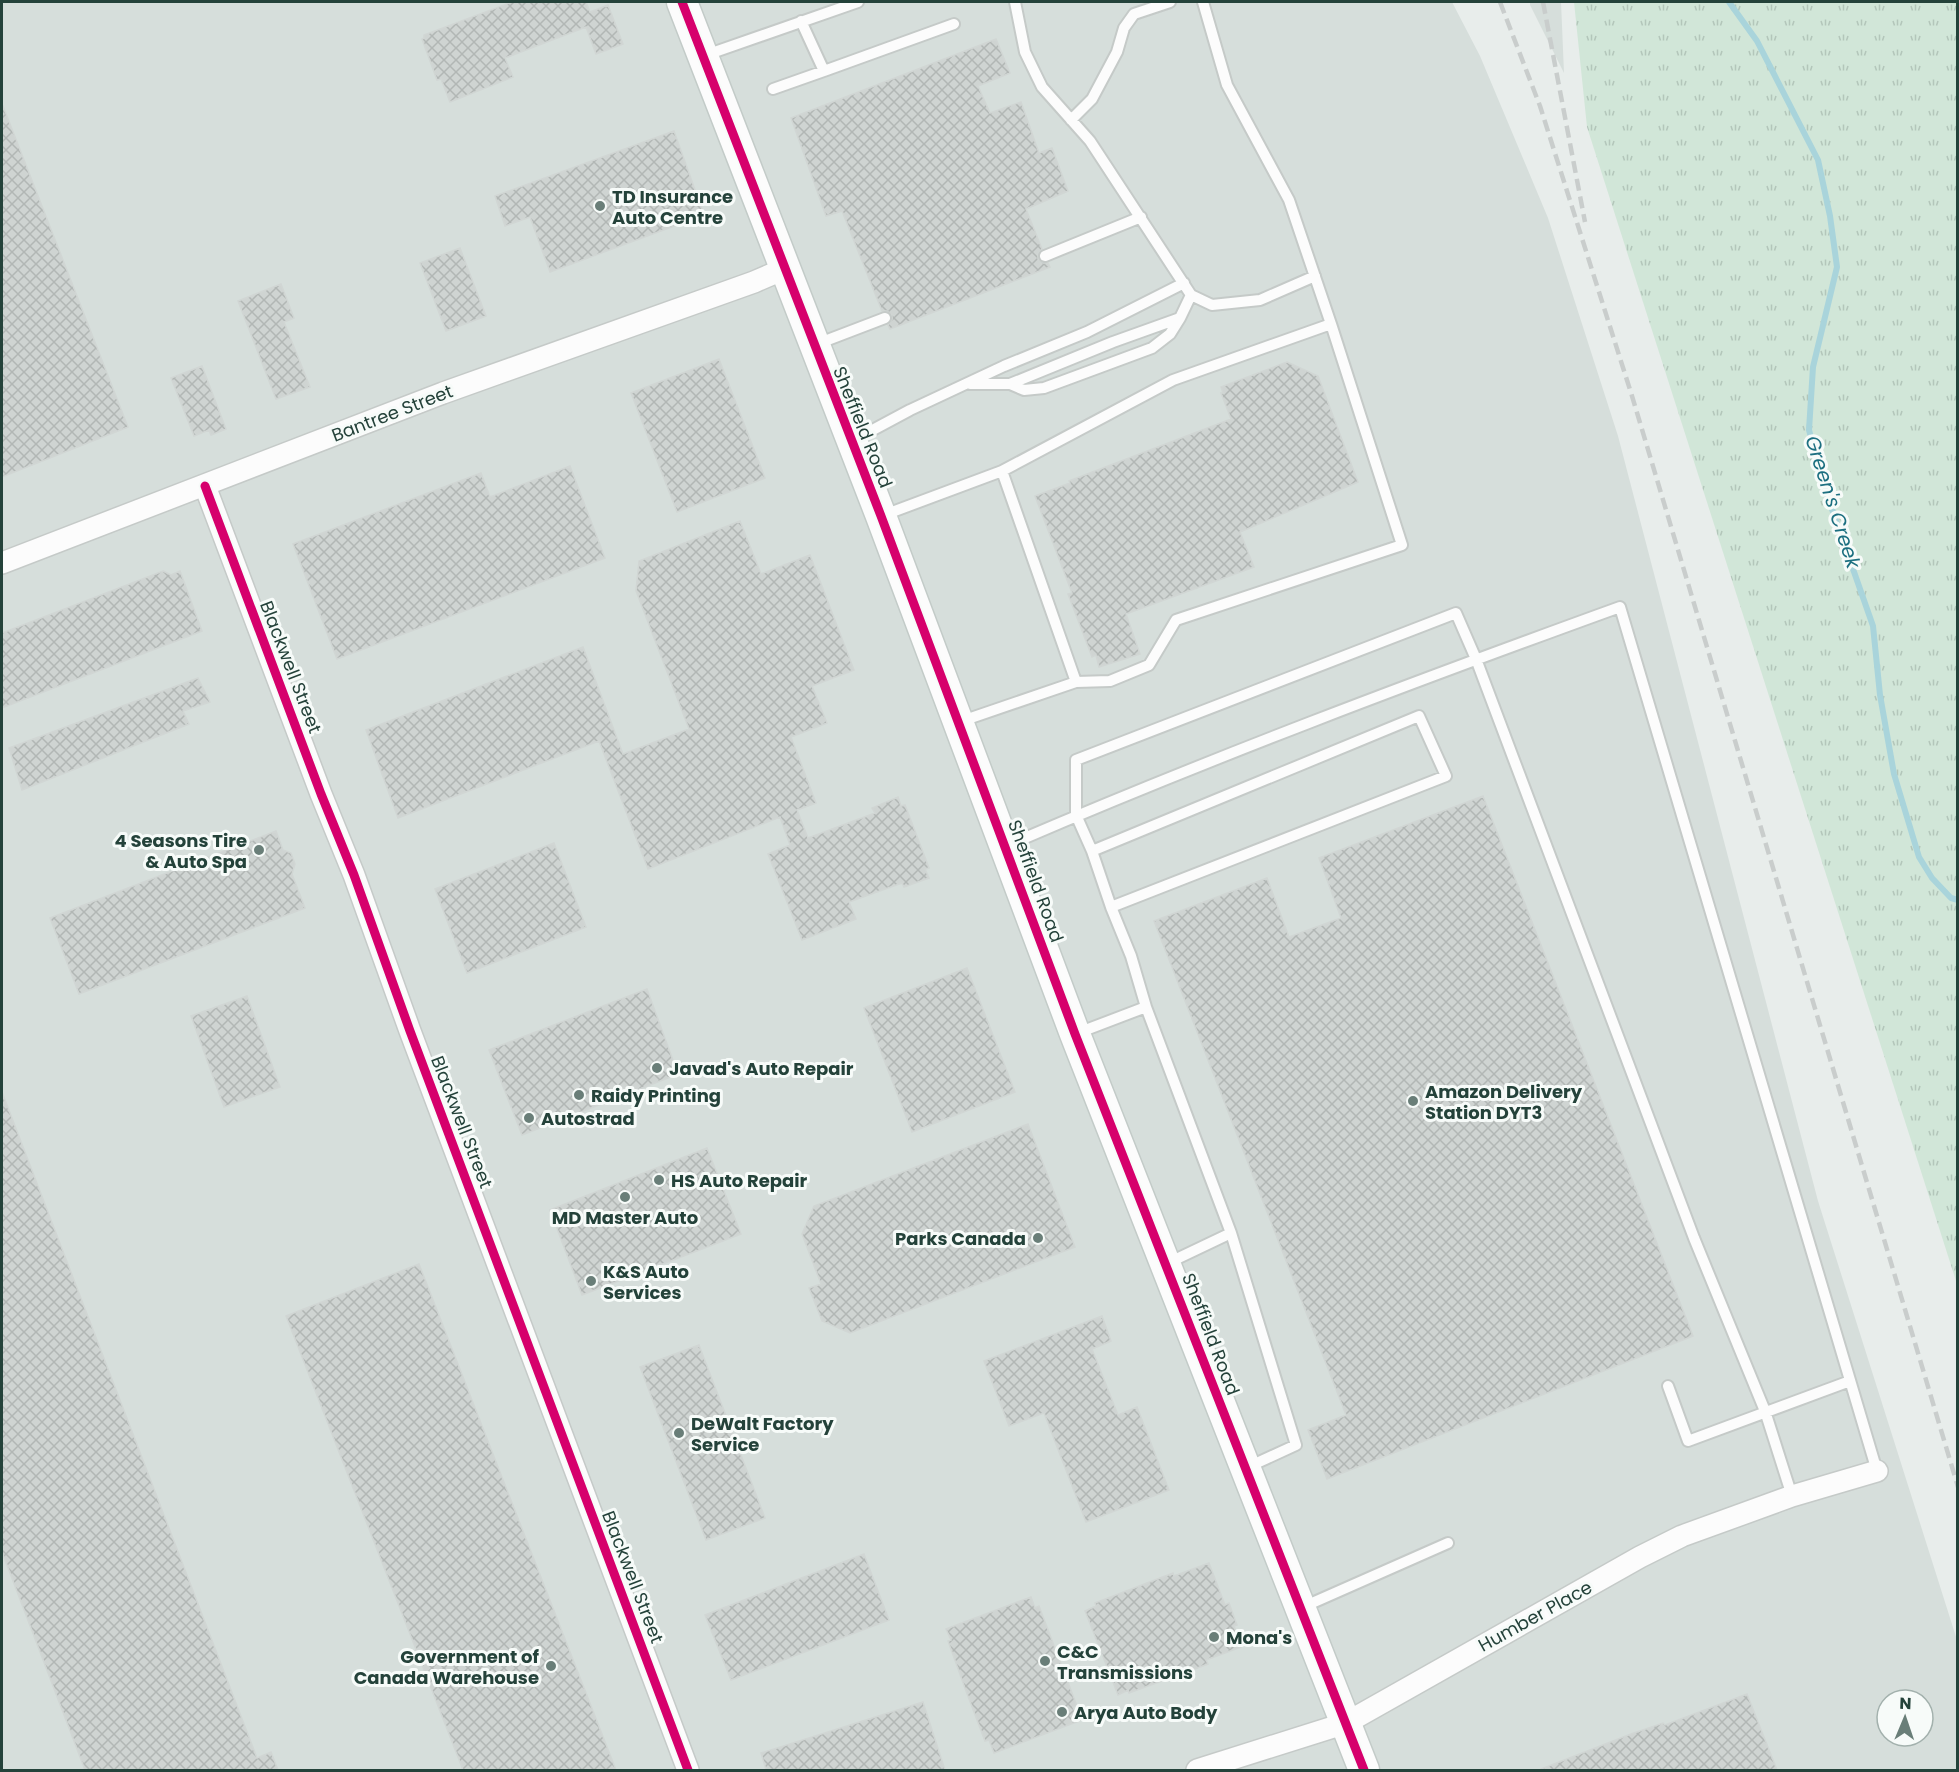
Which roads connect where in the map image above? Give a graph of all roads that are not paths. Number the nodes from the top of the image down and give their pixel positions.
1 (682, 2) edge
2 (858, 2) edge
3 (1016, 2) edge
4 (1170, 2) edge
5 (1203, 2) edge
6 (840, 5) edge
7 (801, 21) junction
8 (954, 24) dead end
9 (703, 56) junction
10 (824, 71) junction
11 (773, 89) dead end
12 (1071, 120) junction
13 (1141, 217) junction
14 (1045, 256) dead end
15 (784, 269) junction
16 (1315, 276) junction
17 (1184, 283) junction
18 (1191, 295) junction
19 (885, 318) dead end
20 (1180, 318) junction
21 (1331, 324) junction
22 (814, 346) junction
23 (967, 384) junction
24 (1010, 384) junction
25 (851, 441) junction
26 (1002, 471) junction
27 (205, 486) junction
28 (881, 516) junction
29 (2, 563) edge
30 (1476, 659) junction
31 (1076, 682) junction
32 (957, 722) junction
33 (1076, 816) junction
34 (1006, 846) junction
35 (1092, 851) junction
36 (1112, 907) junction
37 (1146, 1007) junction
38 (1075, 1034) junction
39 (1232, 1233) junction
40 (1166, 1264) junction
41 (1850, 1381) junction
42 (1668, 1386) dead end
43 (1766, 1411) junction
44 (1245, 1468) junction
45 (1877, 1471) joint
46 (1792, 1496) junction
47 (1448, 1543) dead end
48 (1300, 1609) junction
49 (1346, 1723) junction
50 (688, 1770) edge
51 (1197, 1770) edge
52 (1364, 1770) edge

1 - 9 street, Sheffield Road
2 - 6 lane
3 - 12 lane
4 - 12 lane
5 - 16 lane
6 - 7 lane
7 - 9 lane
7 - 10 lane
8 - 10 lane
9 - 15 street, Sheffield Road
10 - 11 lane
12 - 13 lane
13 - 14 lane
13 - 17 lane
15 - 22 street, Sheffield Road
15 - 27 street, Bantree Street
16 - 18 lane
16 - 21 lane
17 - 18 lane
17 - 23 lane
18 - 20 lane
19 - 22 lane
20 - 24 lane
20 - 24 lane
21 - 26 lane
21 - 31 lane
22 - 25 street, Sheffield Road
23 - 24 lane
23 - 25 lane
25 - 28 street, Sheffield Road
26 - 28 lane
26 - 31 lane
27 - 29 street, Bantree Street
27 - 50 street, Blackwell Street
28 - 32 street, Sheffield Road
30 - 33 lane
30 - 33 lane
30 - 41 lane
30 - 43 lane
31 - 32 lane
32 - 34 street, Sheffield Road
33 - 34 lane
33 - 35 lane
34 - 38 street, Sheffield Road
35 - 36 lane
35 - 36 lane
36 - 37 lane
37 - 38 lane
37 - 39 lane
38 - 40 street, Sheffield Road
39 - 40 lane
39 - 44 lane
40 - 44 street, Sheffield Road
41 - 43 lane
41 - 45 lane
42 - 43 lane
43 - 46 lane
44 - 48 street, Sheffield Road
45 - 46 street, Humber Place
46 - 49 street, Humber Place
47 - 48 lane
48 - 49 street, Sheffield Road
49 - 51 street, Humber Place
49 - 52 street, Sheffield Road

